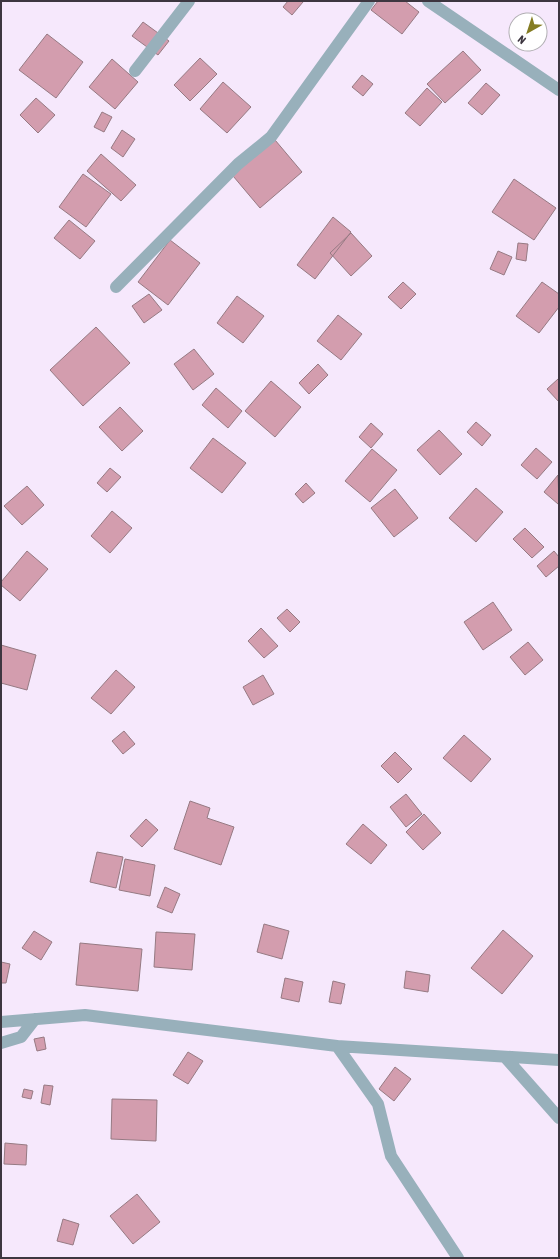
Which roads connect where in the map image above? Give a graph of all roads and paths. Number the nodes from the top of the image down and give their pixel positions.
1 (189, 1) edge
2 (369, 1) edge
3 (428, 1) edge
4 (135, 71) dead end
5 (559, 90) edge
6 (116, 287) dead end
7 (34, 1019) junction
8 (1, 1022) edge
9 (1, 1043) edge
10 (337, 1046) junction
11 (505, 1057) junction
12 (559, 1060) edge
13 (559, 1118) edge
14 (458, 1258) edge

1 - 4 street
2 - 6 street
3 - 5 street
7 - 8 street
7 - 9 street
7 - 10 street
10 - 11 street
10 - 14 street
11 - 12 street
11 - 13 street

